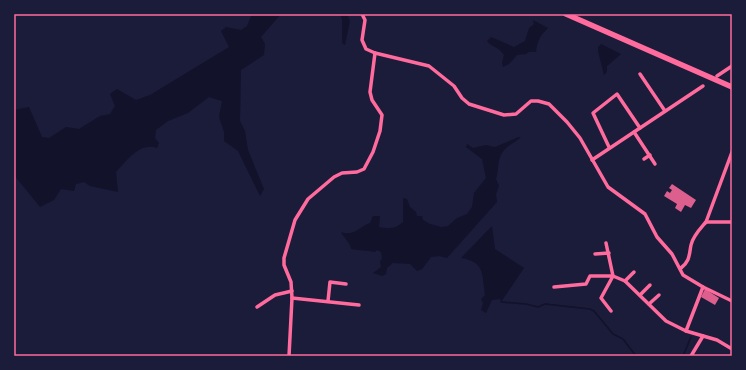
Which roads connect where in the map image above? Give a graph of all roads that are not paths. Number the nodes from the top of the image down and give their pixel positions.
1 (362, 14) edge
2 (566, 14) edge
3 (375, 53) junction
4 (732, 66) edge
5 (640, 74) dead end
6 (717, 76) dead end
7 (702, 86) dead end
8 (732, 87) edge
9 (665, 111) junction
10 (640, 128) junction
11 (634, 132) junction
12 (609, 147) junction
13 (732, 152) edge
14 (650, 155) junction
15 (644, 159) dead end
16 (592, 160) junction
17 (655, 164) dead end
18 (706, 222) junction
19 (732, 222) edge
20 (606, 242) dead end
21 (609, 253) junction
22 (595, 254) dead end
23 (681, 268) junction
24 (634, 272) dead end
25 (613, 276) junction
26 (625, 281) junction
27 (346, 284) dead end
28 (650, 285) dead end
29 (554, 287) dead end
30 (703, 287) junction
31 (292, 291) junction
32 (640, 295) junction
33 (659, 295) dead end
34 (292, 298) junction
35 (328, 301) junction
36 (732, 301) edge
37 (649, 304) junction
38 (358, 305) dead end
39 (257, 307) dead end
40 (611, 311) dead end
41 (686, 331) junction
42 (703, 336) junction
43 (732, 349) edge
44 (289, 356) edge
45 (691, 356) edge

1 - 3 street
2 - 8 highway
3 - 16 street
3 - 31 street
4 - 6 street
5 - 9 street
7 - 9 street
9 - 10 street
10 - 11 street
10 - 12 street
11 - 12 street
11 - 14 street
12 - 16 street
13 - 18 street
14 - 15 street
14 - 17 street
16 - 23 street
18 - 19 street
18 - 23 street
20 - 21 street
21 - 22 street
21 - 25 street
23 - 30 street
24 - 26 street
25 - 26 street
25 - 29 street
25 - 40 street
26 - 32 street
27 - 35 street
28 - 32 street
30 - 36 street
30 - 41 street
31 - 34 street
31 - 39 street
32 - 37 street
33 - 37 street
34 - 35 street
34 - 44 street
35 - 38 street
37 - 41 street
41 - 42 street
42 - 43 street
42 - 45 street

